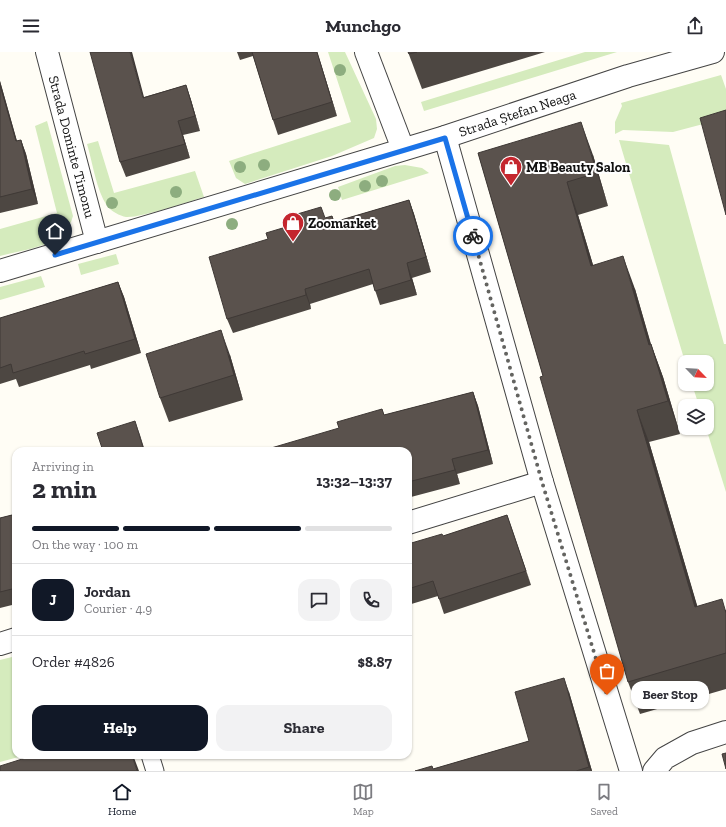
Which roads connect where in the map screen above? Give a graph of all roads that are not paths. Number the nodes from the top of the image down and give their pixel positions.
1 (47, 52) edge
2 (366, 52) edge
3 (713, 52) edge
4 (445, 138) junction
5 (403, 149) junction
6 (97, 242) junction
7 (0, 271) edge
8 (542, 482) junction
9 (412, 522) edge
10 (12, 640) edge
11 (0, 644) edge
12 (726, 732) edge
13 (151, 759) edge
14 (155, 771) edge
15 (630, 771) edge
16 (654, 771) edge

1 - 6 street, Strada Dominte Timonu
2 - 5 street
3 - 4 street, Strada Ștefan Neaga
4 - 5 street, Strada Ștefan Neaga
4 - 8 street
5 - 6 street, Strada Ștefan Neaga
6 - 7 street, Strada Ștefan Neaga
8 - 9 street
8 - 15 street
10 - 11 street
12 - 16 street
13 - 14 lane

